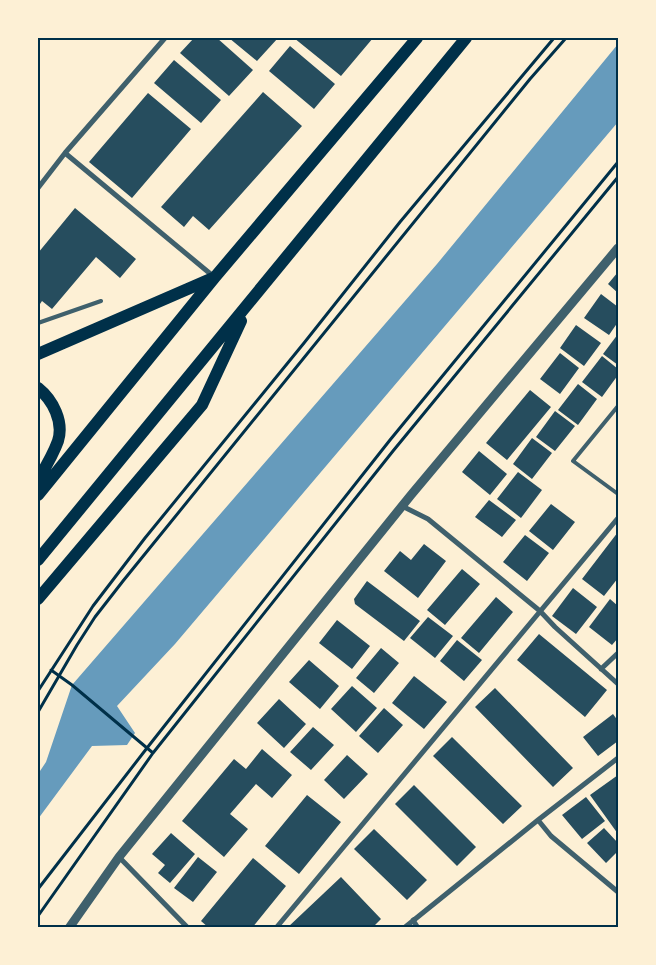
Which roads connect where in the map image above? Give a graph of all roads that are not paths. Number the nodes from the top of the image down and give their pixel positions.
1 (166, 38) edge
2 (417, 38) edge
3 (466, 38) edge
4 (65, 153) junction
5 (38, 188) edge
6 (618, 248) edge
7 (215, 277) junction
8 (101, 301) dead end
9 (248, 304) junction
10 (38, 323) edge
11 (38, 354) edge
12 (38, 388) edge
13 (618, 406) edge
14 (38, 480) edge
15 (618, 494) edge
16 (38, 495) edge
17 (402, 506) junction
18 (618, 518) edge
19 (38, 560) edge
20 (38, 599) edge
21 (540, 611) junction
22 (618, 653) edge
23 (601, 669) junction
24 (618, 684) edge
25 (618, 758) edge
26 (538, 820) junction
27 (119, 857) junction
28 (618, 892) edge
29 (413, 920) junction
30 (69, 928) edge
31 (188, 928) edge
32 (276, 928) edge
33 (404, 928) edge
34 (418, 928) edge

1 - 4 street
2 - 7 main road
3 - 9 main road
4 - 5 street
4 - 7 street
6 - 17 street
7 - 11 main road
7 - 16 main road
8 - 10 lane
9 - 19 main road
9 - 20 main road
12 - 14 main road
13 - 15 lane
17 - 21 street
17 - 27 street
18 - 21 street
21 - 23 street
21 - 32 street
22 - 23 street
23 - 24 street
25 - 26 street
26 - 28 street
26 - 29 street
27 - 30 street
27 - 31 street
29 - 33 street
29 - 34 street

